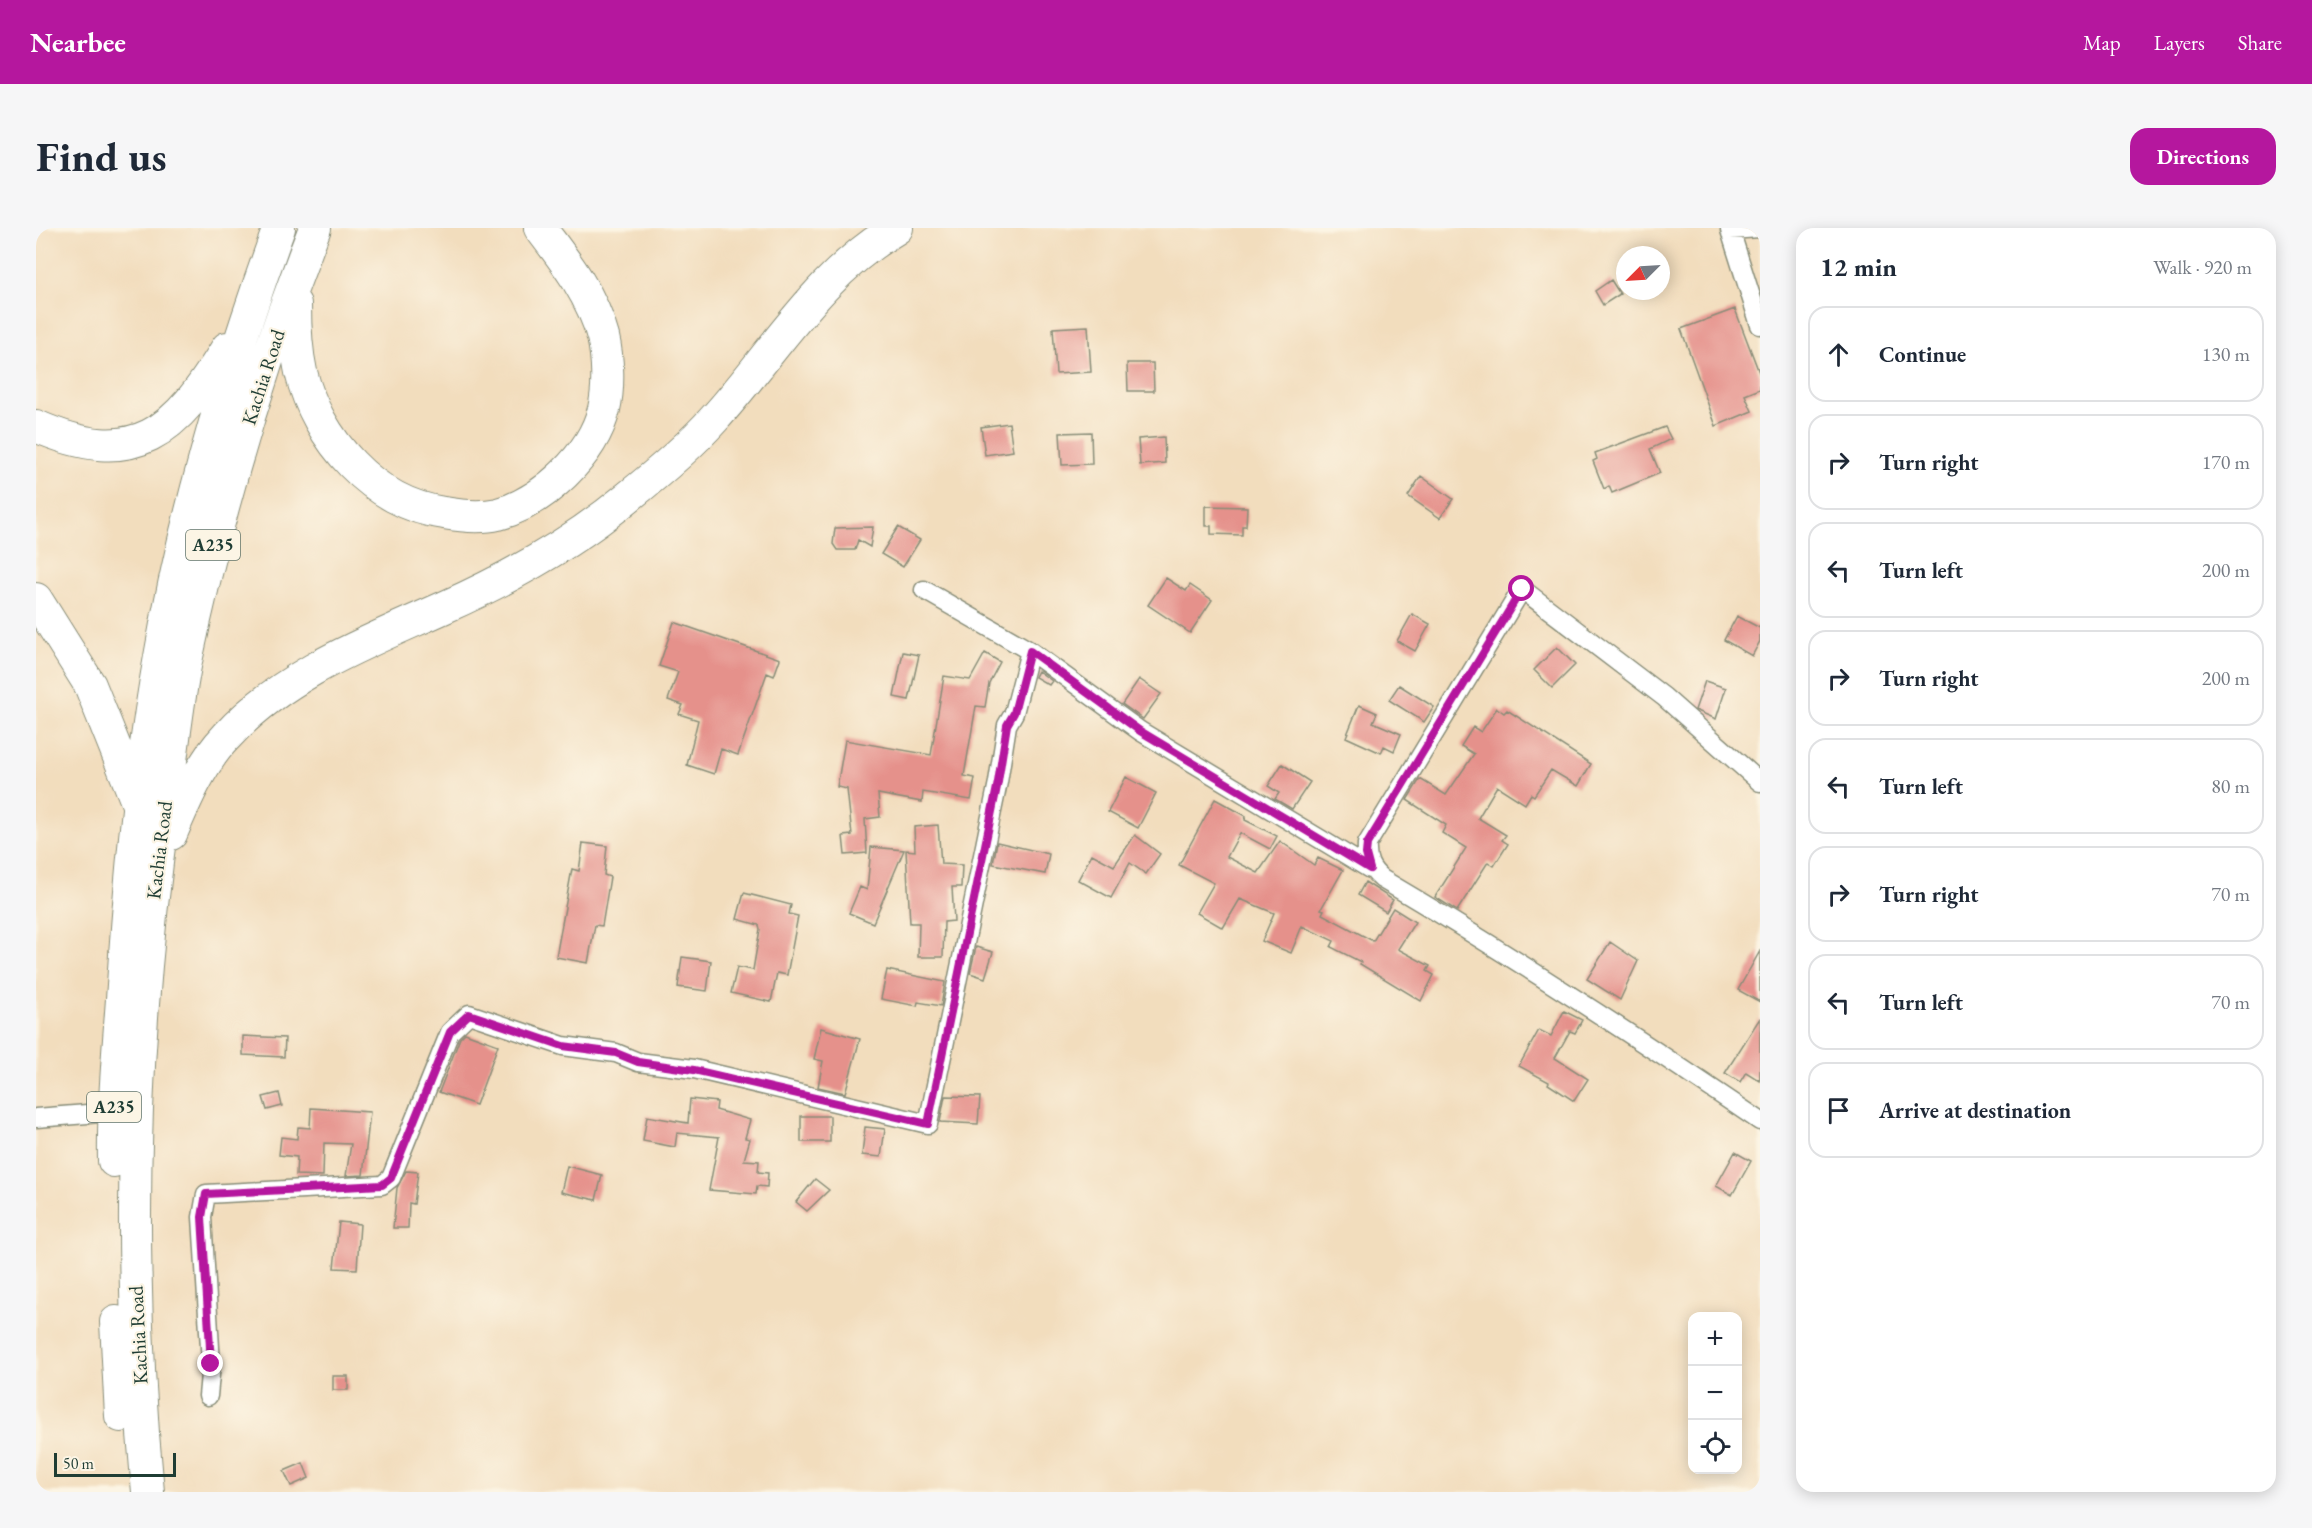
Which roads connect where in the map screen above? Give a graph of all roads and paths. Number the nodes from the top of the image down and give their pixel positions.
1 (279, 228) edge
2 (315, 228) edge
3 (540, 228) edge
4 (897, 228) edge
5 (1760, 228) edge
6 (295, 280) junction
7 (246, 317) junction
8 (1760, 325) edge
9 (36, 426) edge
10 (924, 590) dead end
11 (36, 599) edge
12 (1030, 651) junction
13 (1760, 782) edge
14 (138, 804) junction
15 (1370, 869) junction
16 (146, 882) junction
17 (113, 1112) junction
18 (36, 1118) edge
19 (1760, 1120) edge
20 (208, 1396) dead end
21 (127, 1492) edge
22 (148, 1492) edge

1 - 7 highway, A235
2 - 6 highway, Kachia Road / A235
3 - 6 highway
4 - 16 highway
5 - 8 street
6 - 16 highway, Kachia Road / A235
7 - 9 highway
7 - 14 highway, Kachia Road / A235
10 - 12 street
11 - 14 highway
12 - 15 street
12 - 20 street
13 - 15 street
14 - 16 highway, Kachia Road / A235
15 - 19 street
16 - 17 highway, Kachia Road / A235
16 - 22 highway, Kachia Road / A235
17 - 18 street
17 - 21 highway, Kachia Road / A235

